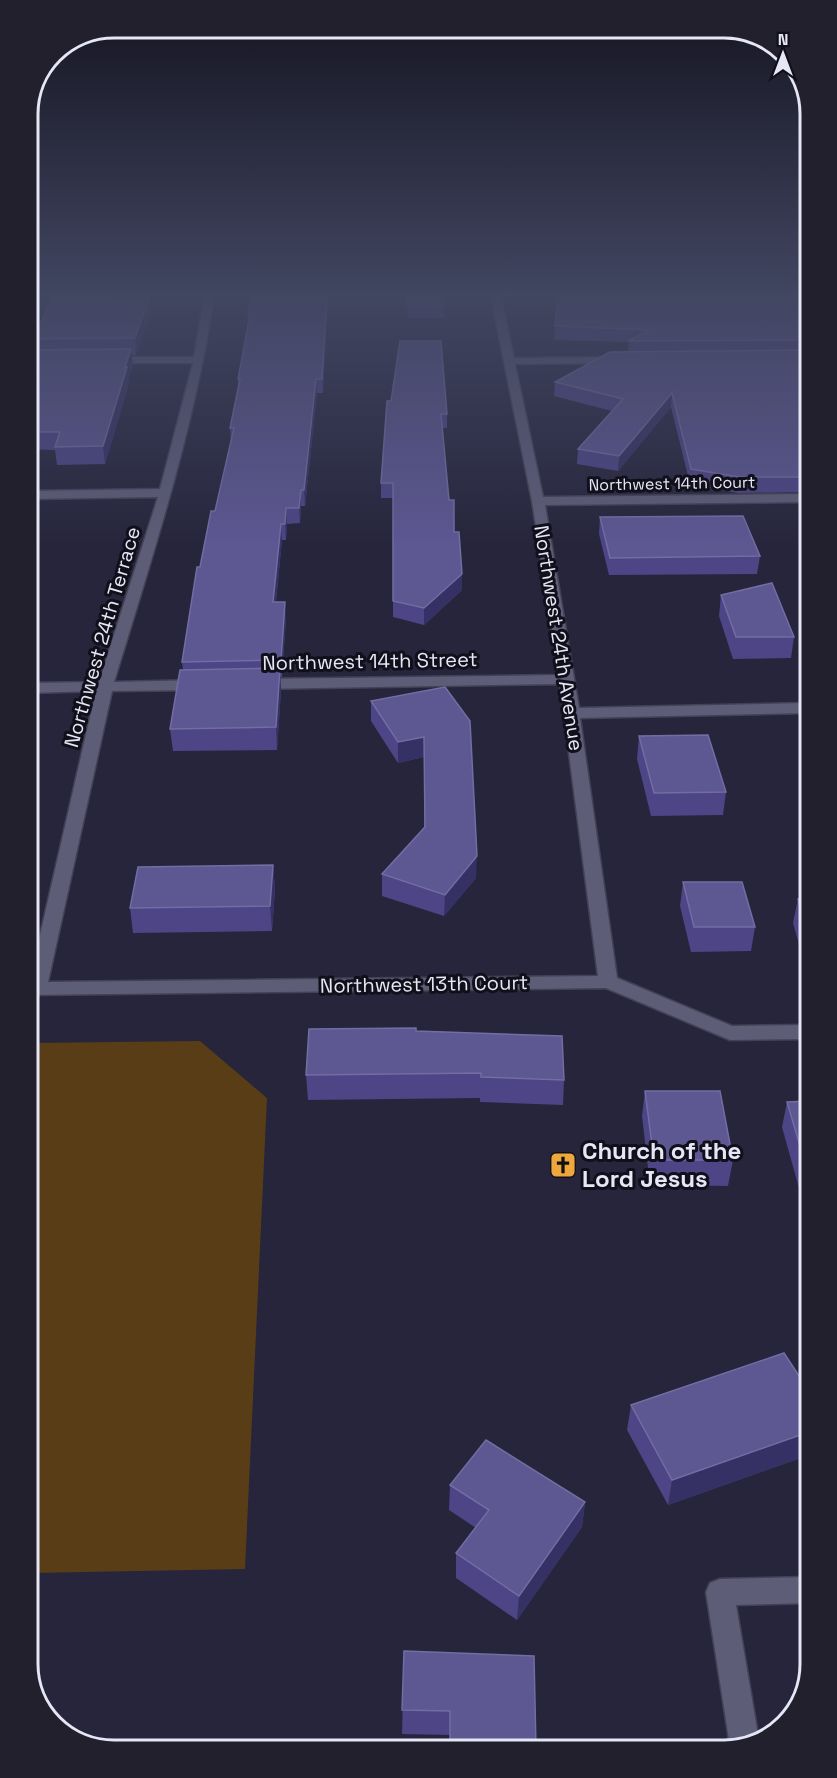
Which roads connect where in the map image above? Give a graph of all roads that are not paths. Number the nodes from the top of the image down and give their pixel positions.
1 (194, 380) edge
2 (512, 380) edge
3 (165, 493) junction
4 (38, 495) edge
5 (800, 498) edge
6 (538, 501) junction
7 (567, 679) junction
8 (244, 684) edge
9 (220, 685) edge
10 (105, 687) junction
11 (38, 688) edge
12 (800, 708) edge
13 (573, 713) junction
14 (38, 972) edge
15 (608, 982) junction
16 (38, 989) edge
17 (800, 1032) edge
18 (800, 1590) edge
19 (744, 1737) edge

1 - 3 street, Northwest 24th Terrace
2 - 6 street, Northwest 24th Avenue
3 - 4 street
3 - 10 street, Northwest 24th Terrace
5 - 6 street, Northwest 14th Court
6 - 7 street, Northwest 24th Avenue
7 - 8 street, Northwest 14th Street
7 - 13 street, Northwest 24th Avenue
9 - 10 street
10 - 11 street
10 - 14 street, Northwest 24th Terrace
12 - 13 street
13 - 15 street, Northwest 24th Avenue
15 - 16 street, Northwest 13th Court
15 - 17 street, Northwest 13th Court
18 - 19 street

